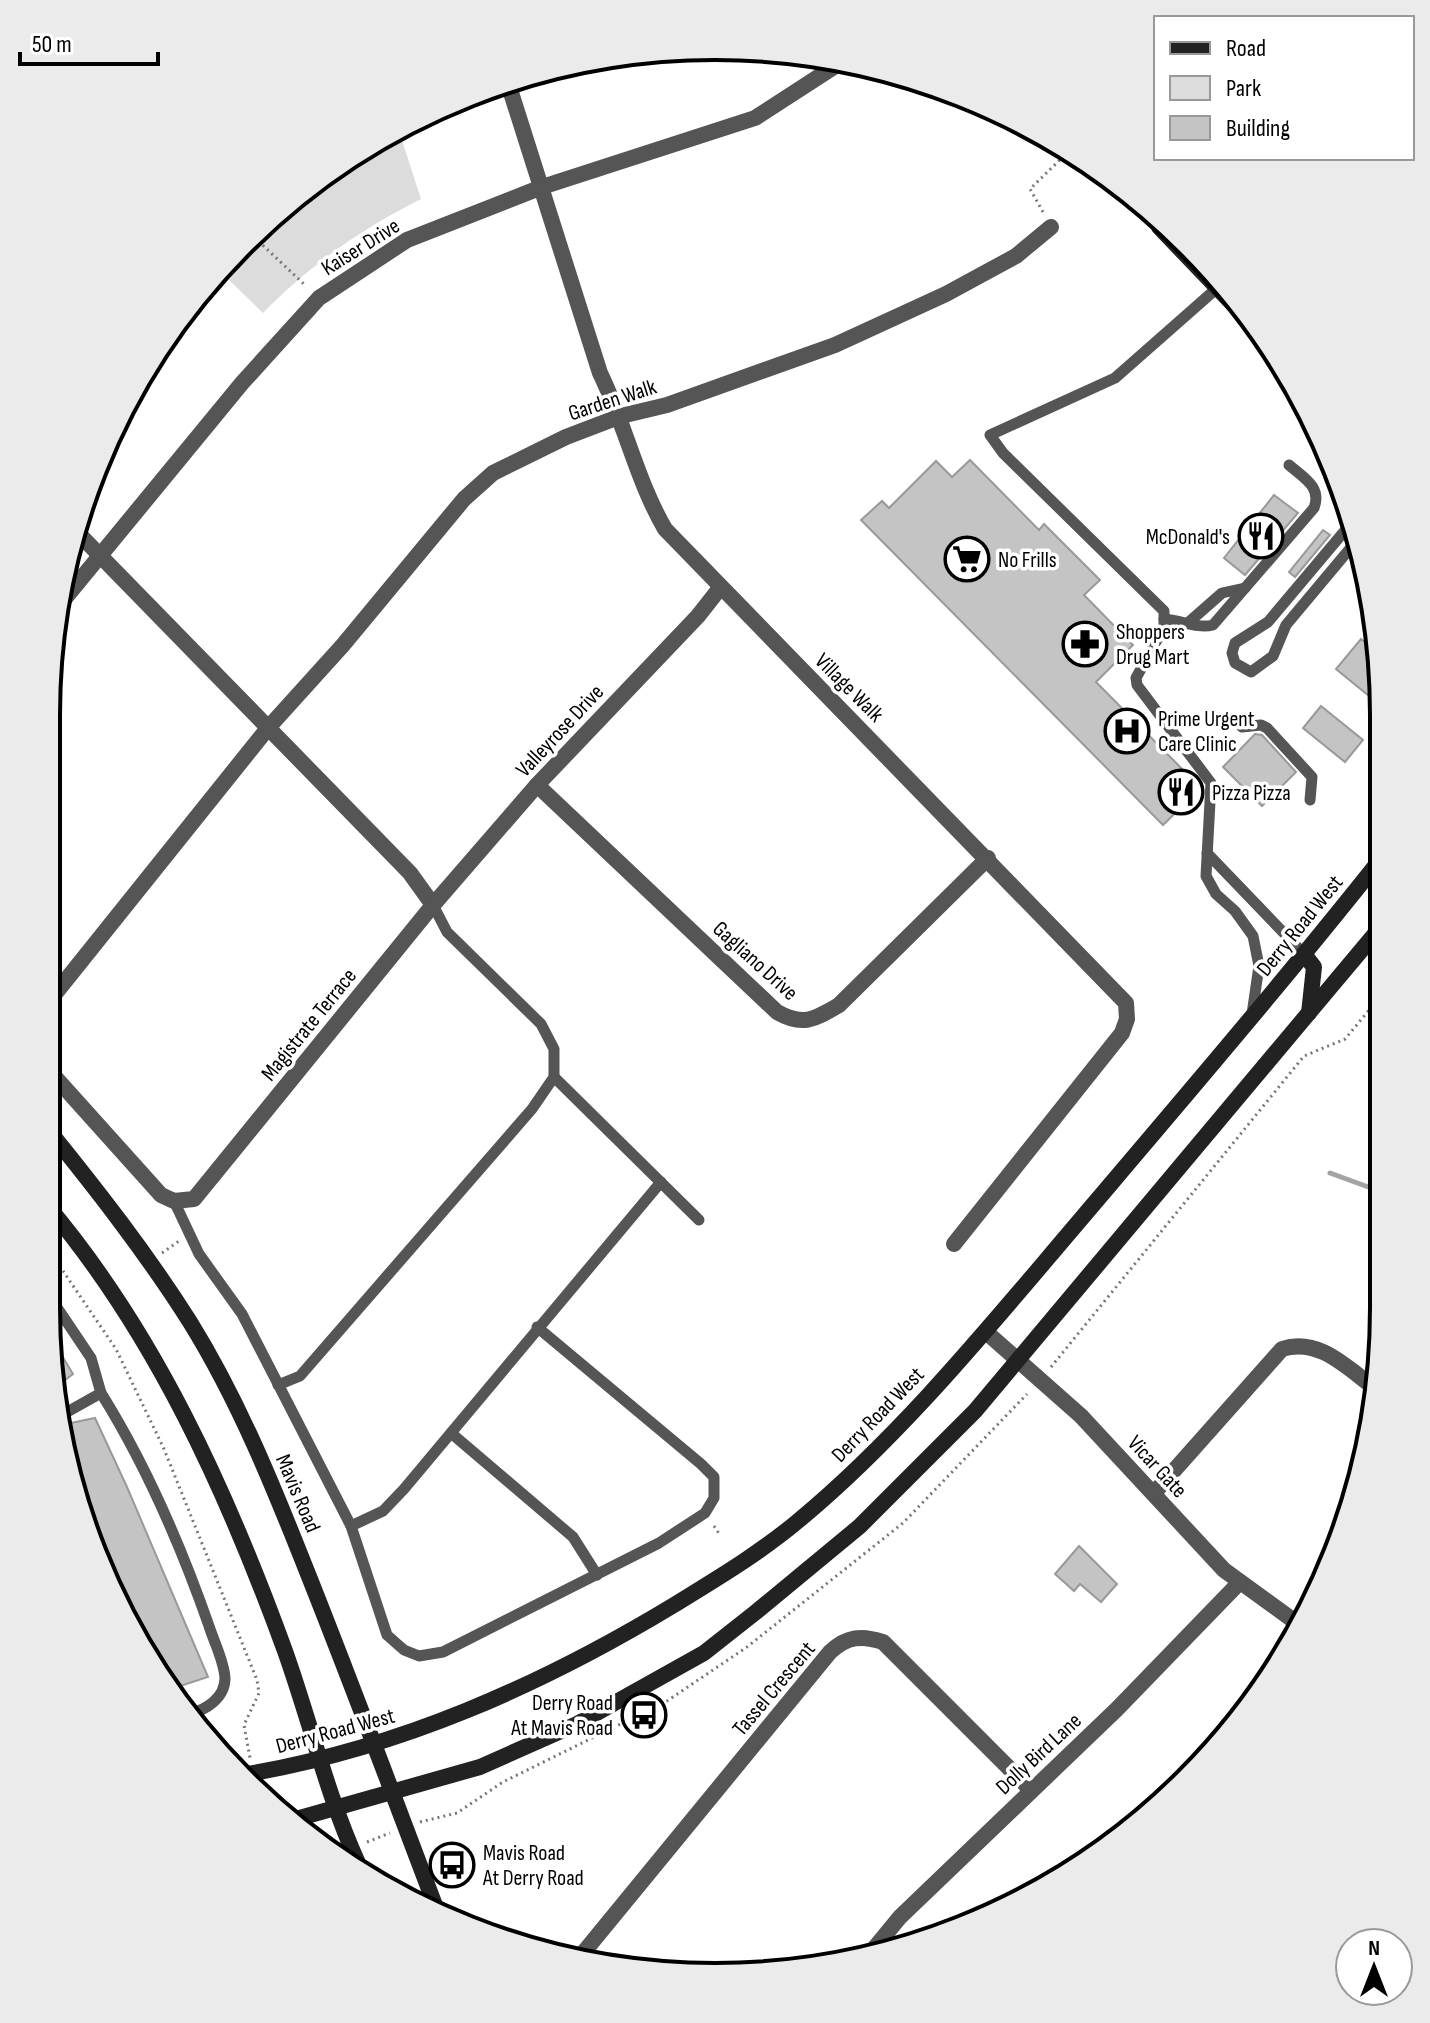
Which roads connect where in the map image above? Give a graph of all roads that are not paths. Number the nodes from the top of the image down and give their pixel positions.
1 (828, 71) edge
2 (511, 93) edge
3 (542, 187) junction
4 (1051, 227) road end
5 (1214, 291) edge
6 (621, 416) junction
7 (1289, 465) dead end
8 (1344, 532) edge
9 (84, 539) edge
10 (1349, 550) edge
11 (99, 555) junction
12 (73, 588) edge
13 (720, 588) junction
14 (1245, 588) junction
15 (1164, 619) junction
16 (1189, 622) junction
17 (1242, 727) dead end
18 (268, 728) junction
19 (537, 785) junction
20 (1310, 800) dead end
21 (1207, 853) junction
22 (988, 858) junction
23 (1370, 872) edge
24 (433, 905) junction
25 (1370, 940) edge
26 (1304, 954) junction
27 (60, 988) edge
28 (1309, 1014) junction
29 (1252, 1016) junction
30 (554, 1077) junction
31 (60, 1083) edge
32 (60, 1145) edge
33 (661, 1182) junction
34 (174, 1201) junction
35 (699, 1220) dead end
36 (60, 1221) edge
37 (954, 1244) dead end
38 (60, 1312) edge
39 (537, 1327) junction
40 (986, 1332) junction
41 (1019, 1360) junction
42 (1365, 1381) edge
43 (278, 1385) junction
44 (101, 1393) junction
45 (69, 1411) edge
46 (451, 1433) junction
47 (1154, 1493) junction
48 (351, 1526) junction
49 (597, 1575) junction
50 (1240, 1582) junction
51 (1291, 1619) edge
52 (198, 1711) edge
53 (376, 1744) junction
54 (320, 1760) junction
55 (254, 1773) edge
56 (1031, 1790) junction
57 (392, 1792) junction
58 (337, 1808) junction
59 (303, 1817) edge
60 (355, 1856) edge
61 (432, 1898) edge
62 (879, 1942) edge
63 (586, 1950) edge

1 - 3 street, Kaiser Drive
2 - 3 street, Village Walk
3 - 6 street, Village Walk
3 - 11 street, Kaiser Drive
4 - 6 street, Garden Walk
5 - 15 lane
6 - 13 street, Village Walk
6 - 18 street, Garden Walk
7 - 14 lane
8 - 10 lane
9 - 11 street
11 - 12 street, Kaiser Drive
11 - 18 street
13 - 19 street, Valleyrose Drive
13 - 22 street, Village Walk
14 - 16 lane
14 - 16 lane
15 - 16 lane
15 - 21 lane
17 - 20 lane
18 - 24 street
18 - 27 street
19 - 22 street, Gagliano Drive
19 - 24 street, Valleyrose Drive
21 - 26 lane
21 - 29 lane
22 - 37 street, Village Walk
23 - 26 main road, Derry Road West
24 - 30 lane
24 - 34 street, Magistrate Terrace
25 - 28 main road
26 - 28 main road
26 - 29 main road, Derry Road West
28 - 41 main road
29 - 40 main road, Derry Road West
30 - 33 lane
30 - 43 lane
31 - 34 street
32 - 53 main road, Mavis Road
33 - 35 lane
33 - 39 lane
34 - 43 lane
36 - 54 main road
38 - 44 lane
39 - 46 lane
39 - 49 lane
40 - 41 street, Vicar Gate
40 - 53 main road, Derry Road West
41 - 47 street, Vicar Gate
41 - 57 main road
42 - 47 street
43 - 48 lane
44 - 45 lane
44 - 52 lane
46 - 48 lane
46 - 49 lane
47 - 50 street, Vicar Gate
48 - 49 lane
50 - 51 street, Vicar Gate
50 - 56 street, Dolly Bird Lane
53 - 54 main road, Derry Road West
53 - 57 main road, Mavis Road
54 - 55 main road, Derry Road West
54 - 58 main road
56 - 62 street, Dolly Bird Lane
56 - 63 street, Tassel Crescent
57 - 58 main road
57 - 61 main road, Mavis Road
58 - 59 main road
58 - 60 main road

